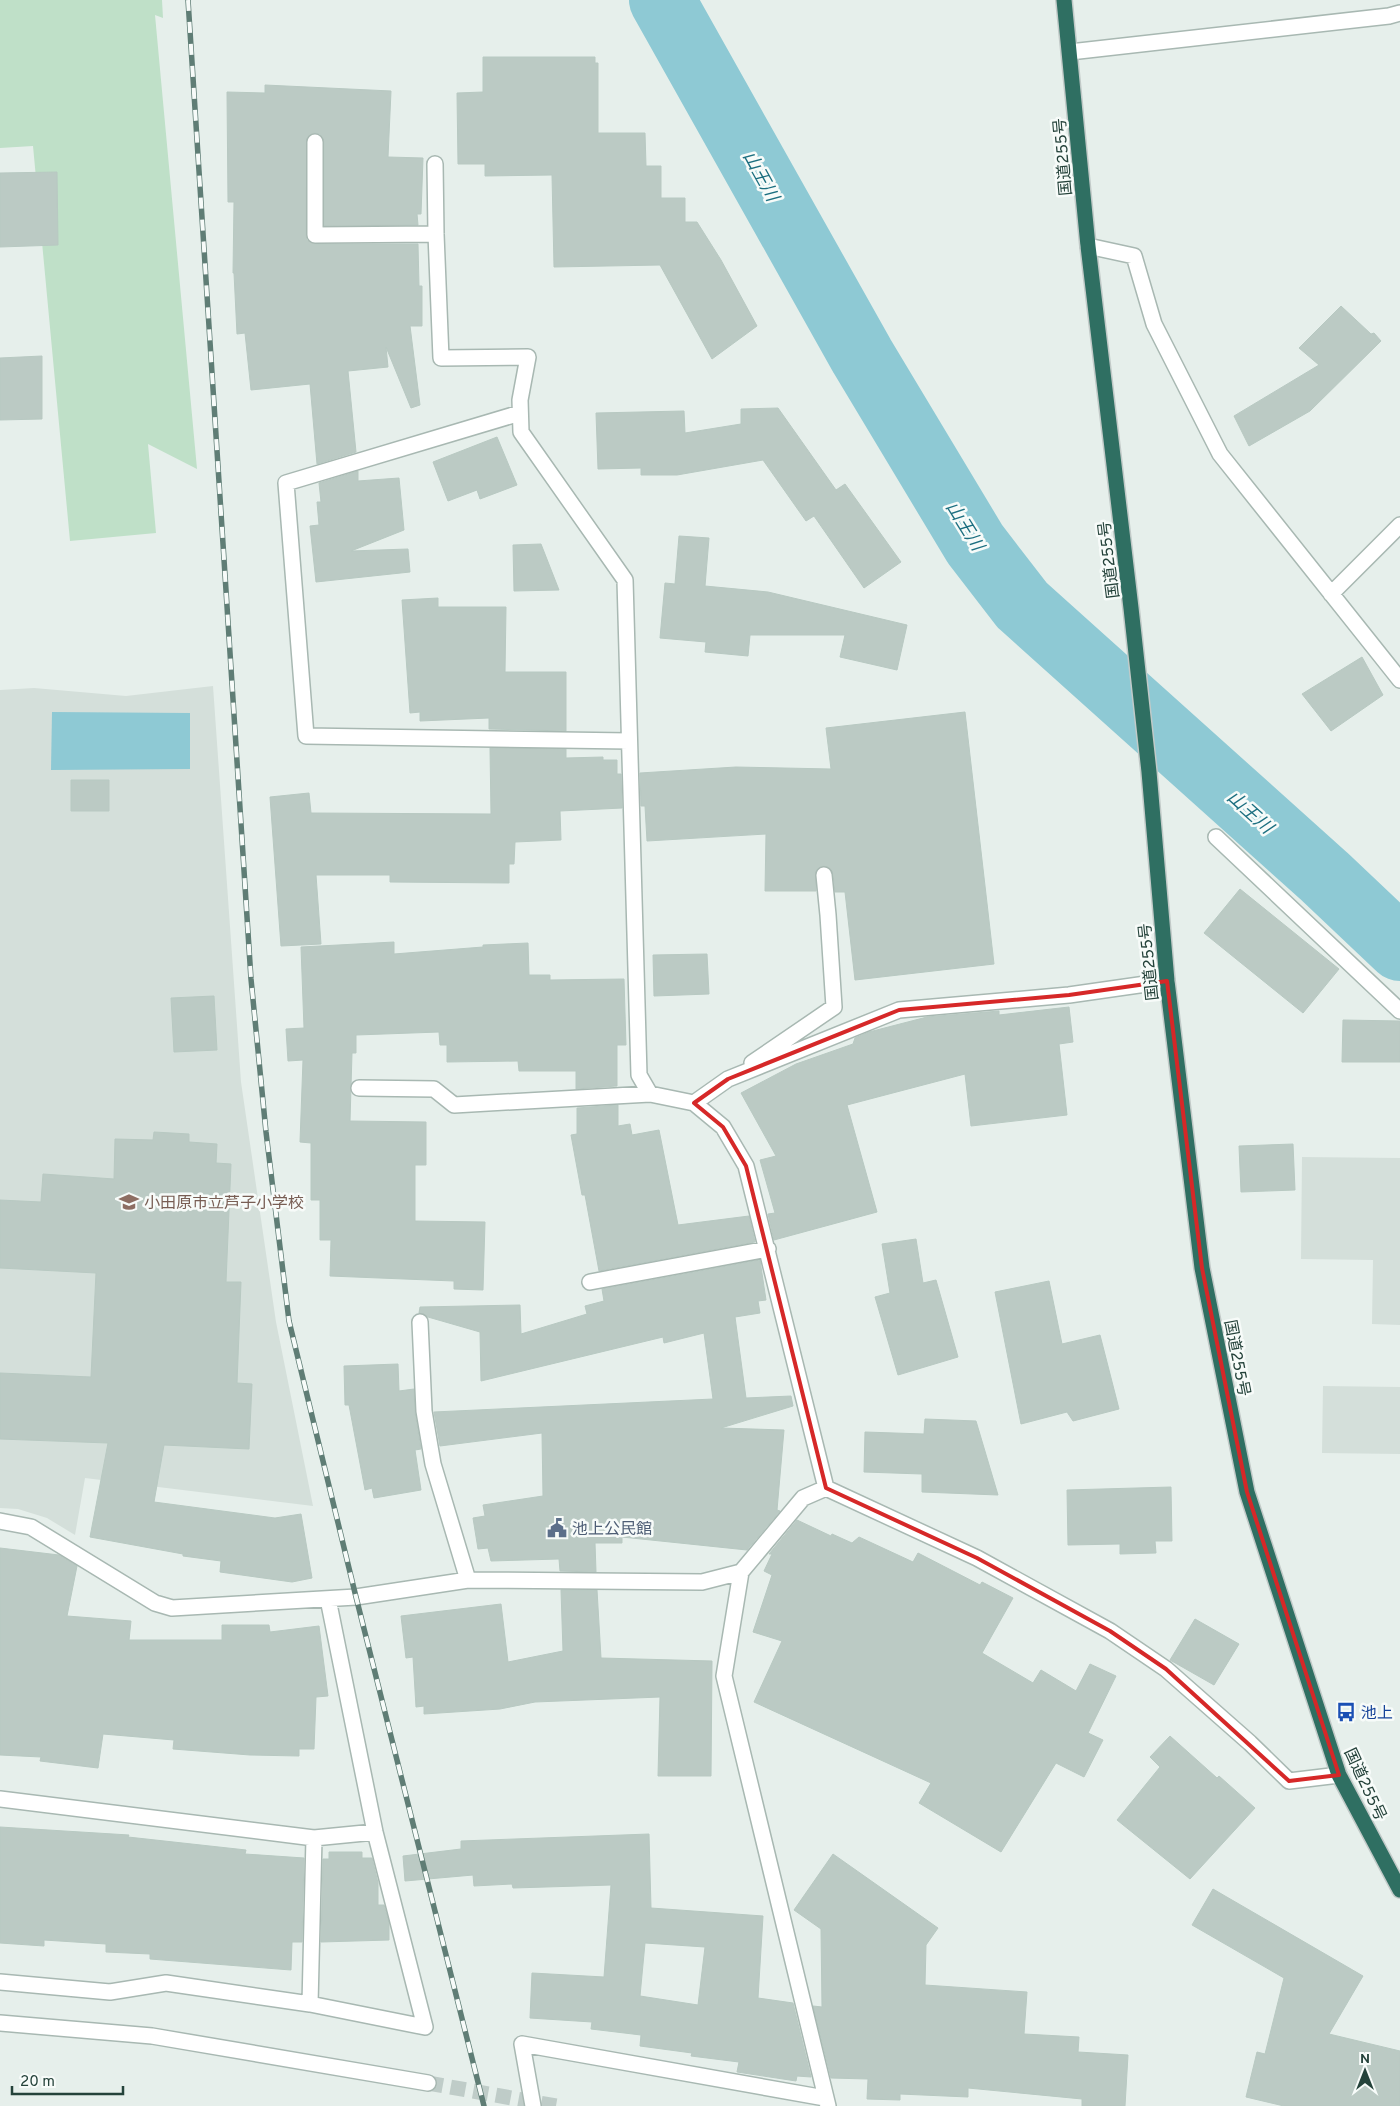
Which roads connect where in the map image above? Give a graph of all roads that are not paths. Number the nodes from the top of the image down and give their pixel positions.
1 (1064, 0) edge
2 (1400, 13) edge
3 (1070, 52) junction
4 (315, 142) dead end
5 (435, 164) dead end
6 (436, 234) junction
7 (1088, 246) junction
8 (520, 407) junction
9 (1400, 525) edge
10 (1331, 594) junction
11 (1400, 680) edge
12 (629, 741) junction
13 (1216, 837) dead end
14 (824, 875) dead end
15 (1167, 981) junction
16 (1400, 1011) edge
17 (728, 1079) junction
18 (359, 1088) dead end
19 (650, 1094) junction
20 (694, 1103) junction
21 (768, 1249) junction
22 (590, 1282) dead end
23 (420, 1322) dead end
24 (826, 1488) junction
25 (0, 1521) edge
26 (741, 1572) junction
27 (468, 1580) junction
28 (328, 1599) junction
29 (1339, 1775) junction
30 (0, 1798) edge
31 (375, 1832) junction
32 (314, 1838) junction
33 (1400, 1890) edge
34 (0, 1982) edge
35 (310, 2004) junction
36 (0, 2023) edge
37 (428, 2083) tunnel mouth
38 (826, 2102) edge
39 (533, 2106) edge

1 - 3 highway, 国道255号
2 - 3 street
3 - 7 highway, 国道255号
4 - 6 street
5 - 6 street
6 - 8 street
7 - 10 street
7 - 15 highway, 国道255号
8 - 12 street
8 - 12 street
9 - 10 street
10 - 11 street
12 - 19 street
13 - 16 street
14 - 17 street
15 - 17 street
15 - 29 highway, 国道255号
17 - 20 street
18 - 19 street
19 - 20 street
20 - 21 street
21 - 22 street
21 - 24 street
23 - 27 street
24 - 26 street
24 - 29 street
25 - 28 street
26 - 27 street
26 - 38 street
27 - 28 street
28 - 31 street
29 - 33 highway, 国道255号
30 - 32 street
31 - 32 street
31 - 35 street
32 - 35 street
34 - 35 street
36 - 37 street
38 - 39 street

